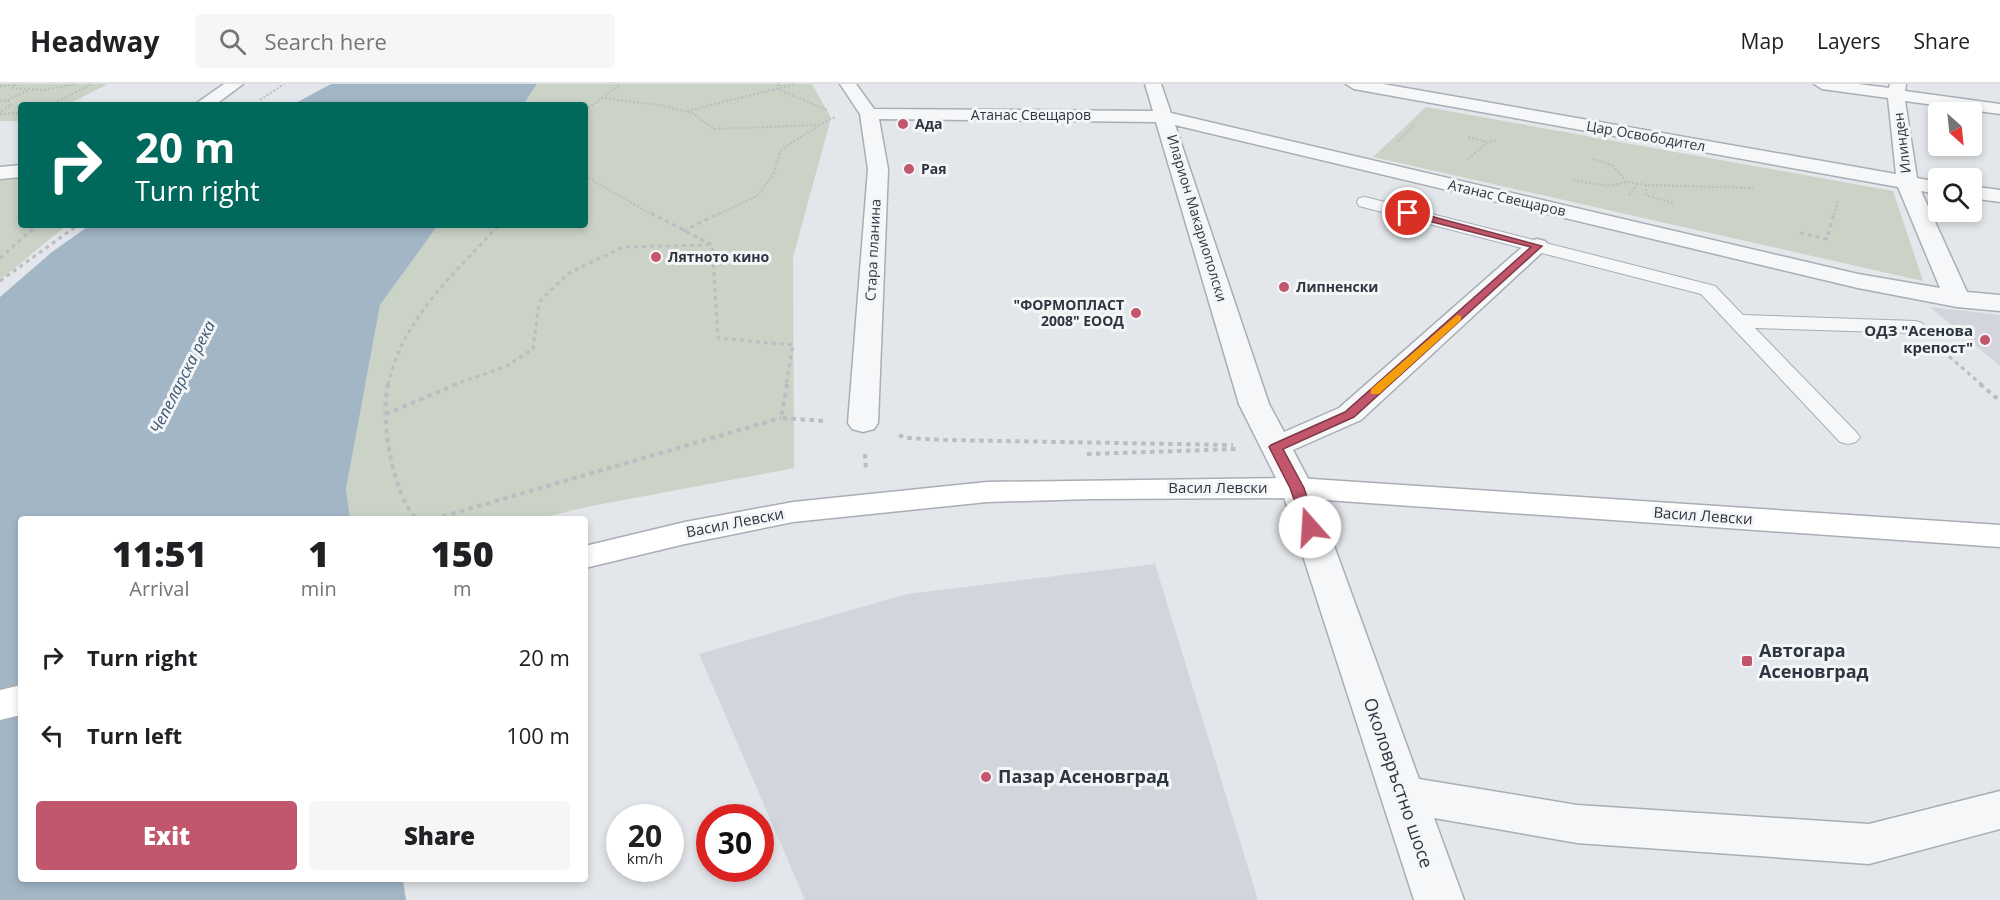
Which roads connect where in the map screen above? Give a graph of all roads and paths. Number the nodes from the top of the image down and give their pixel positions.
1 (15, 84) edge
2 (76, 84) edge
3 (92, 84) edge
4 (235, 84) edge
5 (284, 84) edge
6 (621, 84) edge
7 (795, 84) edge
8 (848, 84) edge
9 (1153, 84) edge
10 (1354, 84) edge
11 (1452, 84) edge
12 (1822, 84) edge
13 (1, 85) edge
14 (779, 86) edge
15 (1897, 89) edge
16 (29, 90) junction
17 (601, 98) junction
18 (1433, 98) junction
19 (8, 100) junction
20 (0, 101) edge
21 (56, 102) edge
22 (208, 102) edge
23 (257, 102) edge
24 (588, 108) edge
25 (2000, 108) edge
26 (686, 111) junction
27 (0, 113) edge
28 (18, 113) edge
29 (868, 114) junction
30 (1165, 117) junction
31 (1416, 123) dead end
32 (819, 125) junction
33 (1500, 141) dead end
34 (1392, 148) dead end
35 (1590, 158) dead end
36 (1476, 163) dead end
37 (18, 171) edge
38 (0, 173) edge
39 (1564, 178) dead end
40 (1627, 182) junction
41 (1907, 184) junction
42 (1646, 185) junction
43 (1928, 187) edge
44 (1753, 188) dead end
45 (1982, 194) edge
46 (2000, 196) edge
47 (1839, 197) dead end
48 (1365, 202) dead end
49 (1676, 204) dead end
50 (34, 228) edge
51 (74, 228) edge
52 (496, 228) edge
53 (1794, 231) dead end
54 (682, 232) dead end
55 (712, 245) dead end
56 (1538, 246) junction
57 (0, 258) edge
58 (0, 281) edge
59 (1957, 298) junction
60 (2000, 303) edge
61 (1738, 321) junction
62 (1915, 327) dead end
63 (386, 414) junction
64 (782, 418) dead end
65 (863, 423) dead end
66 (1848, 437) dead end
67 (1275, 447) junction
68 (1297, 488) junction
69 (413, 516) edge
70 (444, 516) edge
71 (2000, 536) edge
72 (588, 555) edge
73 (18, 701) edge
74 (0, 705) edge
75 (1402, 794) junction
76 (2000, 810) edge
77 (1439, 900) edge

1 - 13 path
1 - 16 path
2 - 16 path
3 - 21 path
4 - 22 street
5 - 23 path
6 - 17 path
7 - 14 path
8 - 29 street, Стара планина
9 - 30 street, Иларион Макариополски
10 - 18 street, Цар Освободител
11 - 18 street
12 - 15 street
14 - 26 path
14 - 32 path
15 - 25 street
15 - 41 street, Илинден
16 - 19 path
17 - 24 path
17 - 26 path
18 - 41 street, Цар Освободител
19 - 20 path
19 - 27 path
26 - 32 path
27 - 28 path
29 - 30 street, Атанас Свещаров
29 - 65 street, Стара планина
30 - 59 street, Атанас Свещаров
30 - 67 street, Иларион Макариополски
31 - 34 path
32 - 54 path
33 - 36 path
35 - 40 path
37 - 38 street
39 - 40 path
40 - 42 path
41 - 43 street, Цар Освободител
41 - 59 street, Илинден
42 - 44 path
42 - 49 path
45 - 46 street
47 - 53 path
48 - 56 lane
50 - 57 path
51 - 58 path
52 - 63 path
55 - 63 path
56 - 61 lane
56 - 67 street
59 - 60 street, Атанас Свещаров
61 - 62 lane
61 - 66 lane
63 - 69 path
64 - 70 path
67 - 68 street, Иларион Макариополски
68 - 71 main road, Васил Левски
68 - 72 main road, Васил Левски
68 - 75 street, Околовръстно шосе
73 - 74 main road
75 - 76 street
75 - 77 street, Околовръстно шосе

